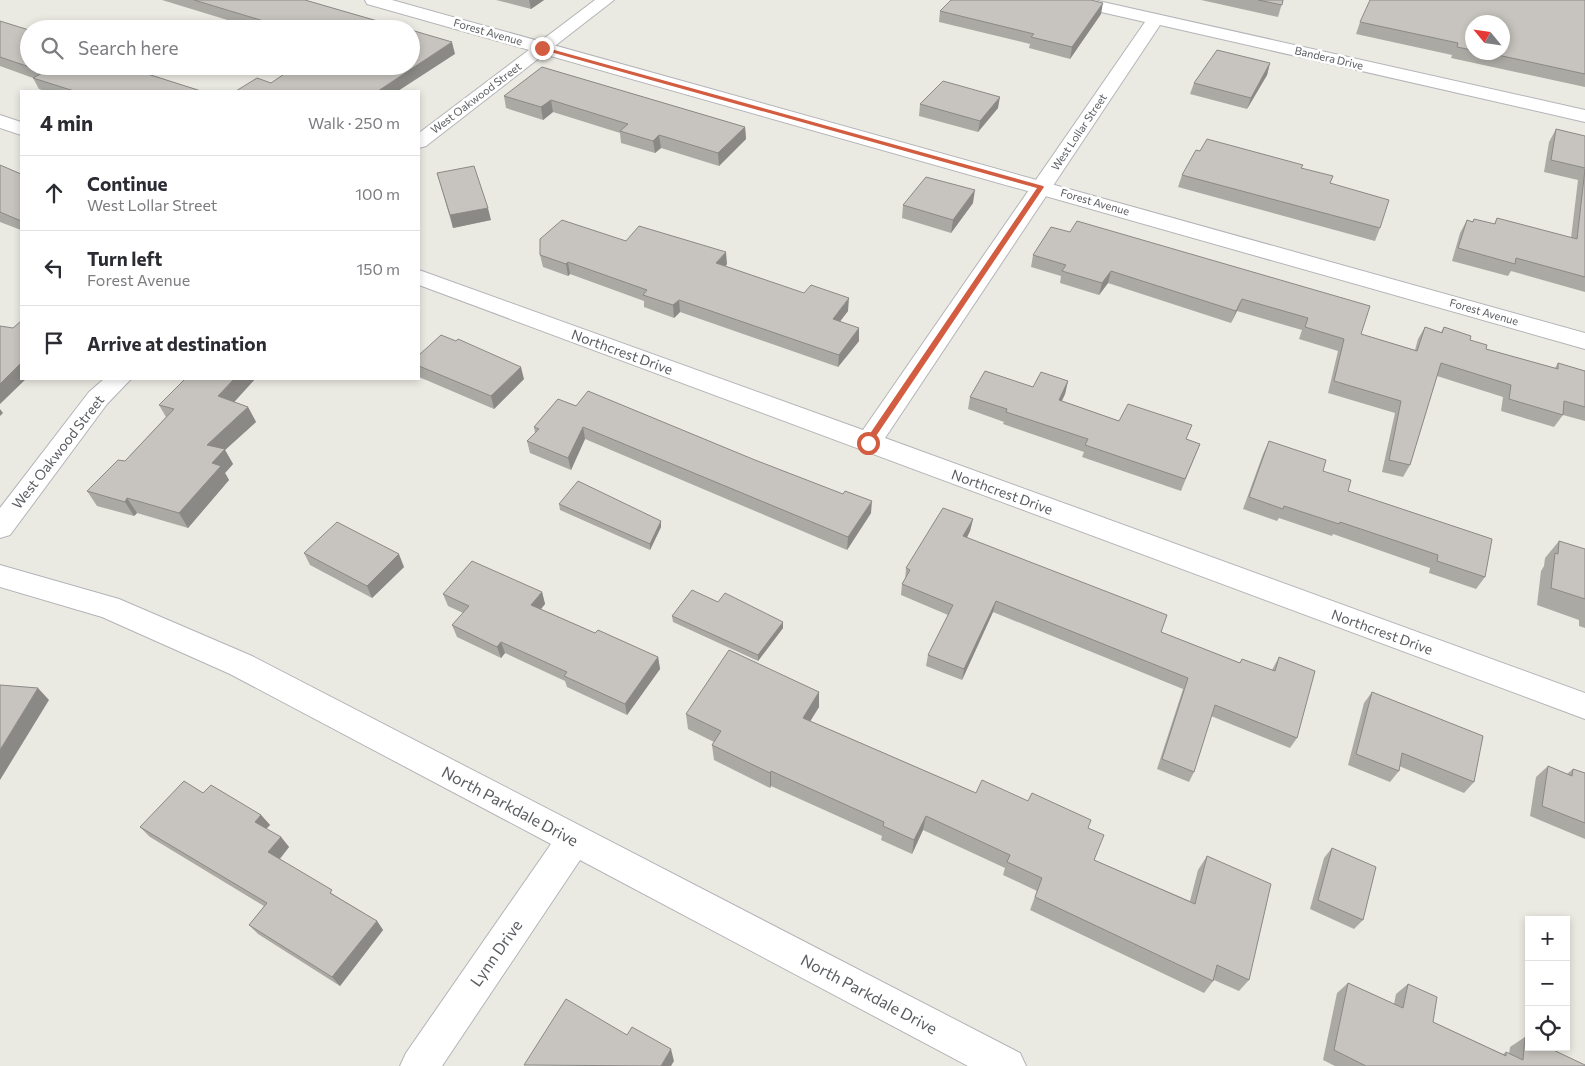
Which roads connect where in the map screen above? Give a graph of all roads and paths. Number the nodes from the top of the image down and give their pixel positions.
1 (373, 0) edge
2 (606, 0) edge
3 (1072, 0) edge
4 (1156, 19) junction
5 (542, 48) junction
6 (1585, 116) edge
7 (0, 121) edge
8 (20, 129) edge
9 (420, 141) edge
10 (1041, 187) junction
11 (420, 277) edge
12 (1585, 341) edge
13 (118, 380) edge
14 (868, 443) junction
15 (0, 528) edge
16 (0, 576) edge
17 (1585, 706) edge
18 (574, 840) junction
19 (419, 1066) edge
20 (1007, 1066) edge

1 - 5 street, Forest Avenue
2 - 5 street, West Oakwood Street
3 - 4 street, Bandera Drive
4 - 6 street, Bandera Drive
4 - 10 street, West Lollar Street
5 - 9 street, West Oakwood Street
5 - 10 street, Forest Avenue
7 - 8 street
10 - 12 street, Forest Avenue
10 - 14 street, West Lollar Street
11 - 14 street, Northcrest Drive
13 - 15 street, West Oakwood Street
14 - 17 street, Northcrest Drive
16 - 18 street, North Parkdale Drive
18 - 19 street, Lynn Drive
18 - 20 street, North Parkdale Drive

